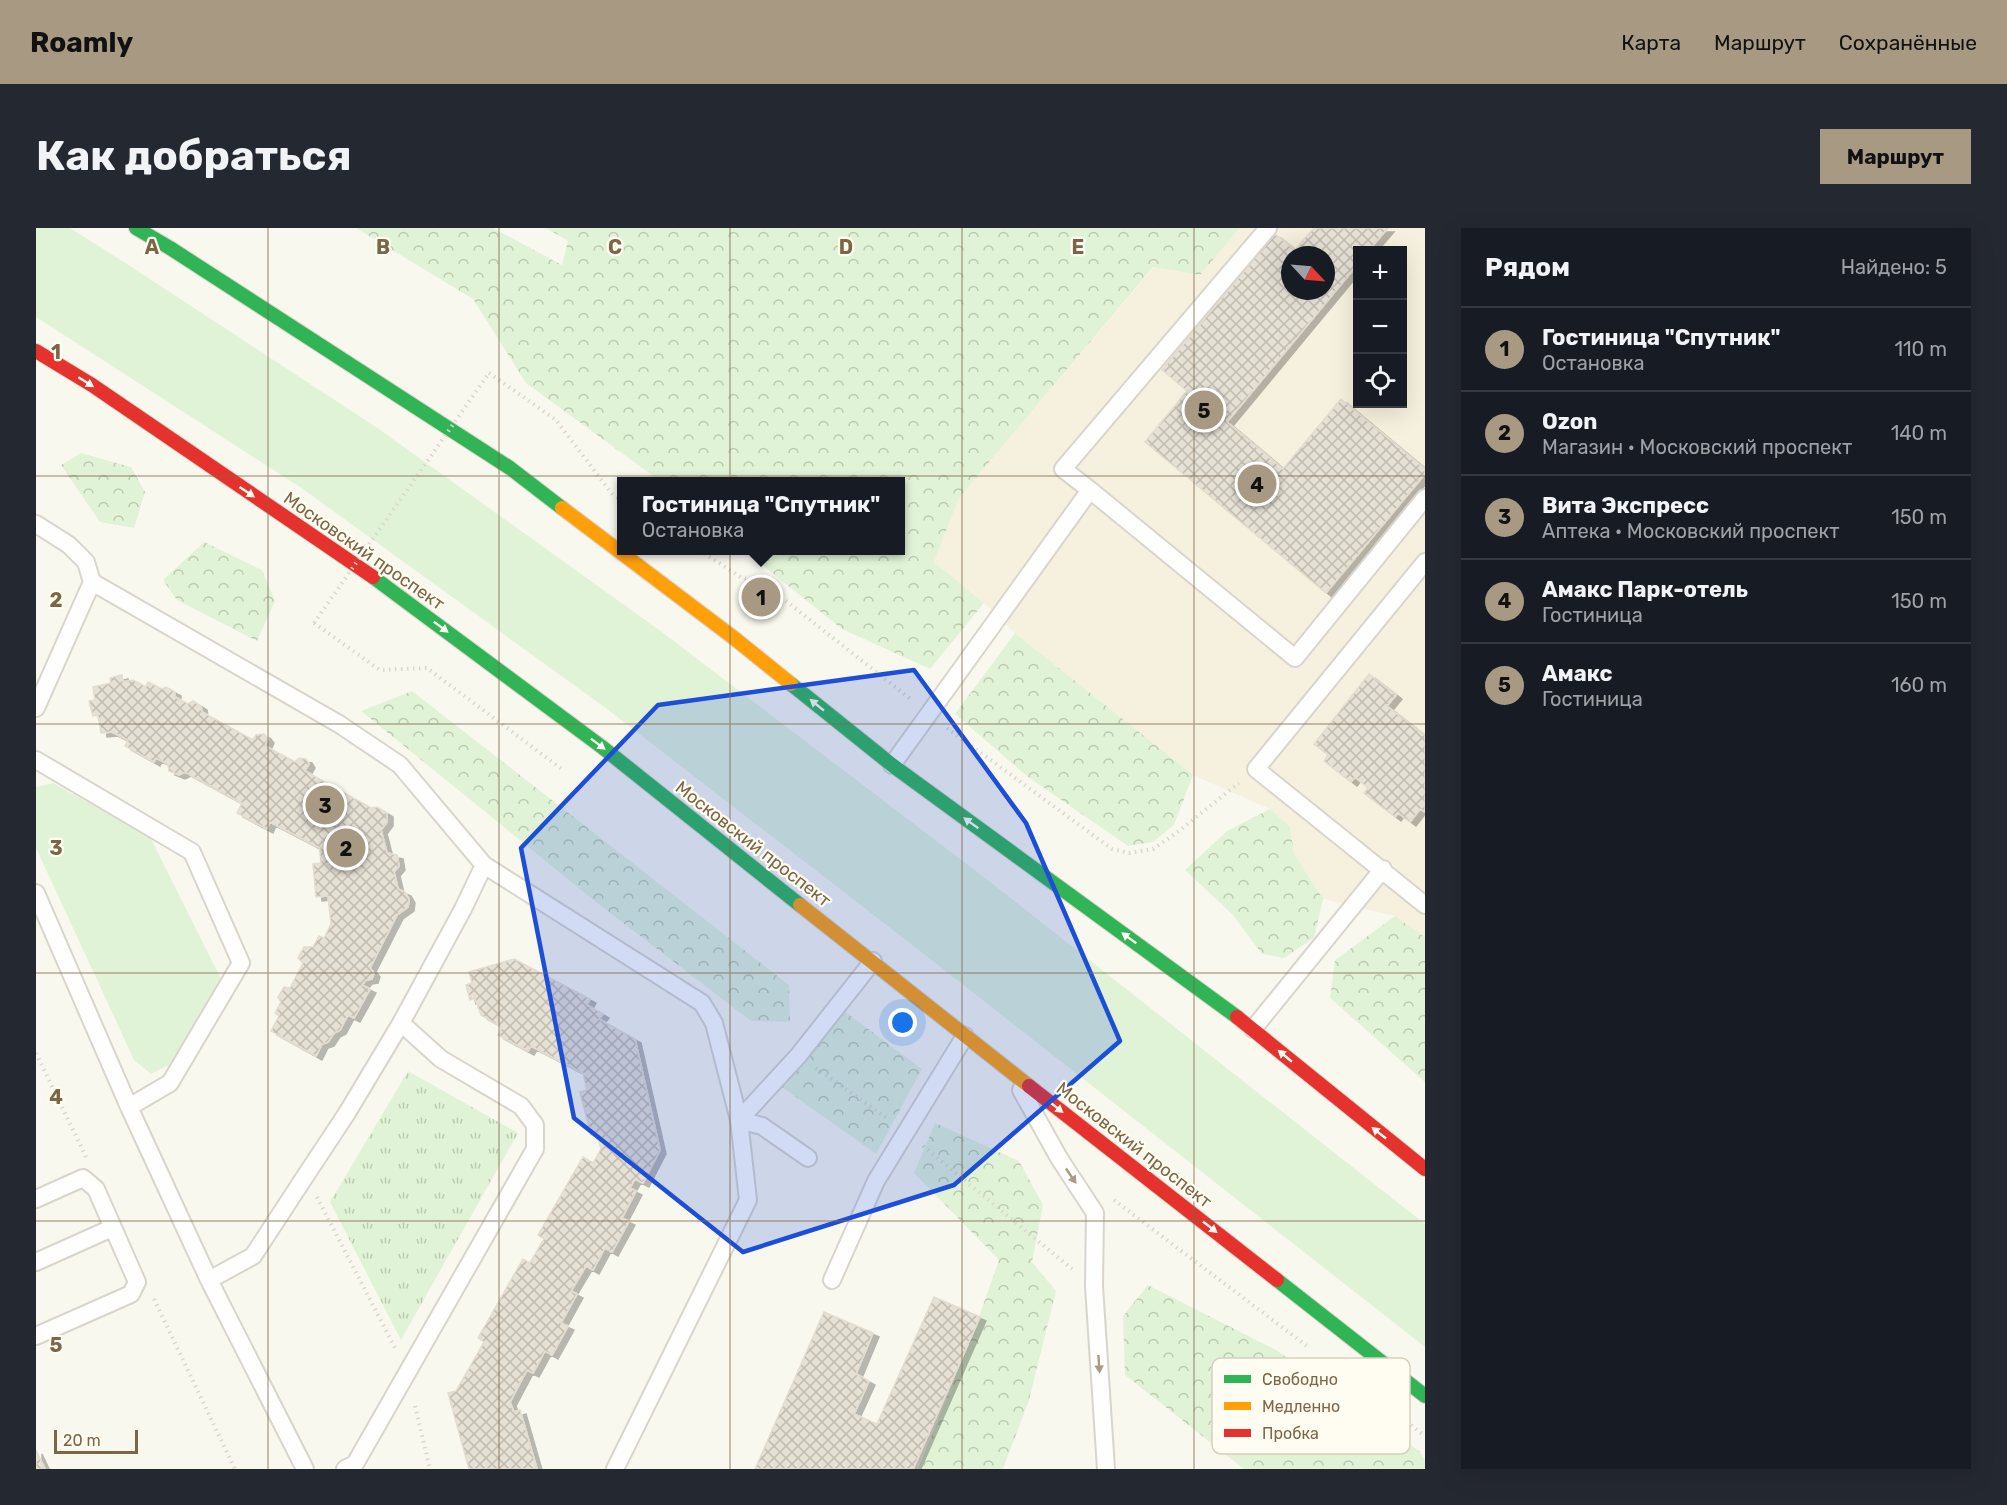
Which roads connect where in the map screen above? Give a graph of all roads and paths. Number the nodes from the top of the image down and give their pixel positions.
1 (136, 228) edge
2 (1269, 228) edge
3 (36, 351) edge
4 (1090, 490) junction
5 (617, 498) edge
6 (1425, 498) edge
7 (36, 524) edge
8 (617, 549) edge
9 (625, 555) edge
10 (707, 555) edge
11 (1425, 562) edge
12 (92, 582) junction
13 (36, 708) edge
14 (929, 714) junction
15 (36, 760) edge
16 (892, 765) junction
17 (1256, 769) junction
18 (563, 770) dead end
19 (484, 864) junction
20 (1383, 869) junction
21 (36, 893) edge
22 (1425, 905) edge
23 (873, 961) junction
24 (401, 1023) junction
25 (1253, 1029) junction
26 (965, 1036) junction
27 (798, 1056) junction
28 (1010, 1071) junction
29 (129, 1107) junction
30 (739, 1120) junction
31 (905, 1131) junction
32 (807, 1158) dead end
33 (1425, 1169) edge
34 (306, 1175) junction
35 (1106, 1193) dead end
36 (36, 1199) edge
37 (112, 1227) junction
38 (36, 1262) edge
39 (209, 1280) junction
40 (831, 1280) dead end
41 (1094, 1286) junction
42 (36, 1336) edge
43 (1312, 1350) dead end
44 (1376, 1358) edge
45 (408, 1372) junction
46 (1410, 1384) edge
47 (1425, 1396) edge
48 (1410, 1424) edge
49 (1425, 1436) edge
50 (305, 1469) edge
51 (345, 1469) edge
52 (430, 1469) edge
53 (615, 1469) edge
54 (1106, 1469) edge

8 -> 1 main road
2 - 4 lane
3 -> 23 main road, Московский проспект
4 - 6 lane
4 - 14 lane
5 - 18 path, bridge
7 - 12 lane
16 -> 9 main road
10 - 14 path
11 - 17 lane
12 - 13 lane
12 - 19 lane
14 - 16 lane
14 - 17 path
15 - 29 lane
25 -> 16 main road
17 - 20 lane
19 - 24 lane
19 - 30 lane
20 - 22 lane
20 - 25 lane
21 - 29 lane
23 - 26 main road, Московский проспект
23 - 27 lane
24 - 34 lane
24 - 45 lane
33 -> 25 main road
26 - 28 main road, Московский проспект
26 - 31 lane
27 - 30 lane
27 - 31 path
28 -> 41 lane
28 -> 44 main road, Московский проспект
29 - 39 lane
30 - 32 lane
30 - 53 lane
31 - 40 lane
31 - 41 path
34 - 39 lane
34 - 45 path
35 - 43 path
36 - 37 lane
37 - 38 lane
37 - 42 lane
39 - 50 lane
41 -> 54 lane
45 - 51 lane
45 - 52 path
46 -> 47 main road, Московский проспект
48 - 49 path

